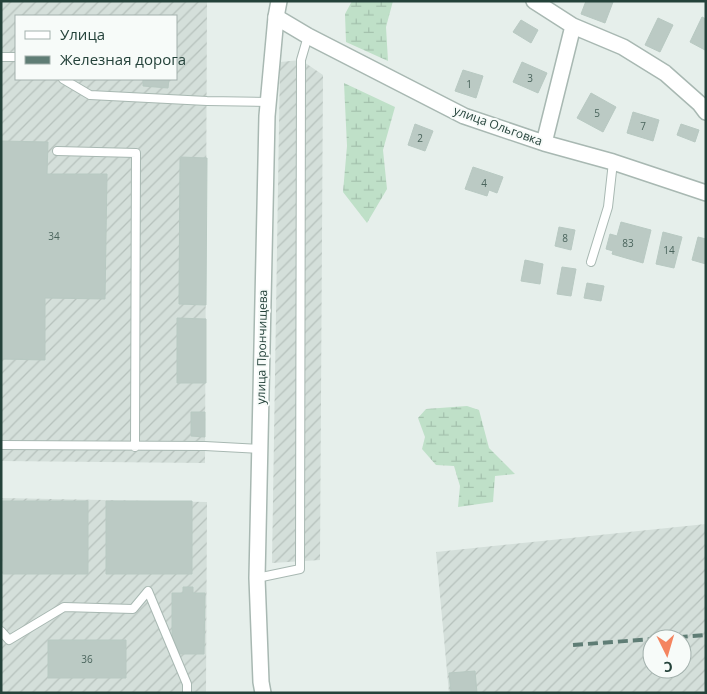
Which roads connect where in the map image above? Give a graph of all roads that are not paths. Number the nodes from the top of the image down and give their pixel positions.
1 (279, 1) edge
2 (534, 1) edge
3 (276, 17) junction
4 (573, 26) junction
5 (308, 36) junction
6 (1, 57) edge
7 (15, 57) edge
8 (66, 80) edge
9 (268, 102) junction
10 (706, 112) edge
11 (544, 143) junction
12 (57, 151) dead end
13 (613, 162) junction
14 (706, 193) edge
15 (591, 262) dead end
16 (1, 445) edge
17 (135, 447) junction
18 (260, 448) junction
19 (257, 578) junction
20 (1, 630) edge
21 (187, 693) edge
22 (263, 693) edge

1 - 3 street, улица Прончищева
2 - 4 street
3 - 5 street, улица Ольговка
3 - 9 street, улица Прончищева
4 - 10 street
4 - 11 street
5 - 11 street, улица Ольговка
5 - 19 lane
6 - 7 lane
8 - 9 lane
9 - 18 street, улица Прончищева
11 - 13 street, улица Ольговка
12 - 17 lane
13 - 14 street, улица Ольговка
13 - 15 lane
16 - 17 lane
17 - 18 lane
18 - 19 street, улица Прончищева
19 - 22 street, улица Прончищева
20 - 21 lane

